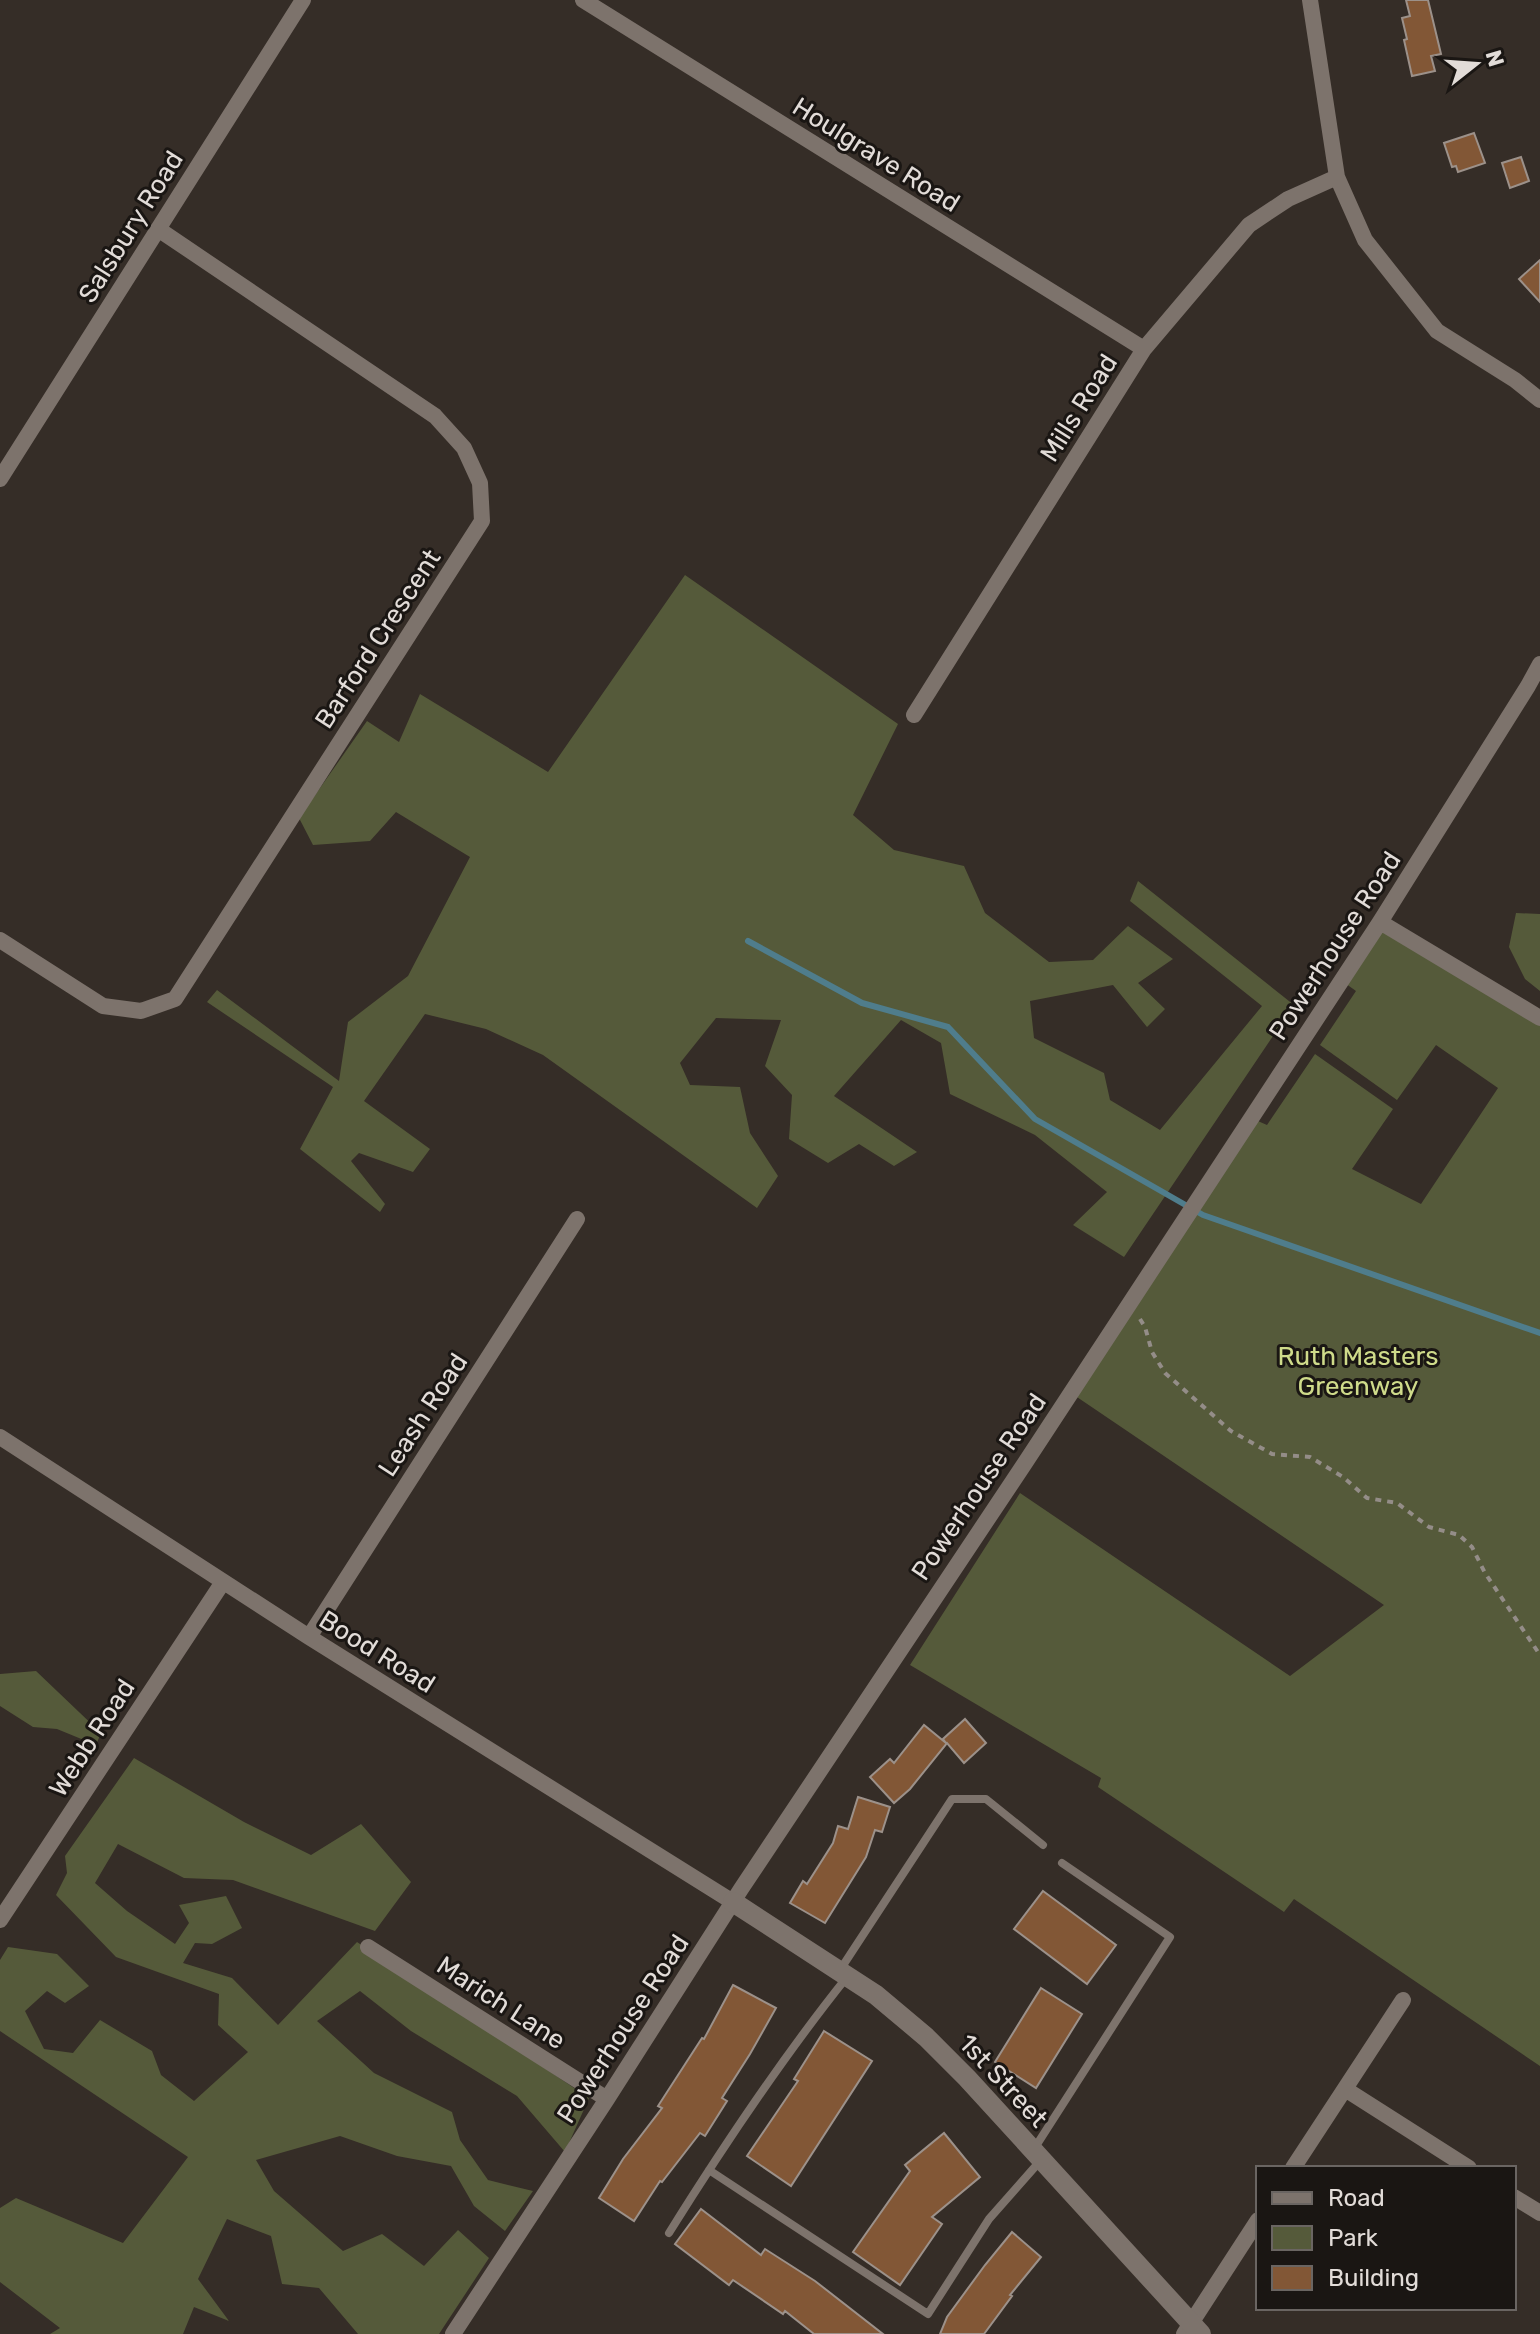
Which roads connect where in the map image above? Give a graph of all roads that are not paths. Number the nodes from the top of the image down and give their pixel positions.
1 (303, 0) edge
2 (583, 0) edge
3 (1310, 0) edge
4 (1337, 177) junction
5 (158, 229) junction
6 (1144, 349) junction
7 (1540, 400) edge
8 (0, 479) edge
9 (1540, 664) edge
10 (914, 715) dead end
11 (1380, 922) junction
12 (0, 940) edge
13 (1540, 1018) edge
14 (577, 1219) dead end
15 (0, 1437) edge
16 (223, 1582) junction
17 (309, 1637) junction
18 (1043, 1845) dead end
19 (1062, 1863) dead end
20 (733, 1902) junction
21 (0, 1920) edge
22 (368, 1947) dead end
23 (843, 1974) junction
24 (1403, 2000) dead end
25 (1345, 2089) junction
26 (607, 2099) junction
27 (1037, 2155) junction
28 (1294, 2166) edge
29 (1466, 2166) edge
30 (709, 2170) junction
31 (1516, 2198) edge
32 (1540, 2213) edge
33 (1256, 2223) edge
34 (669, 2233) dead end
35 (1192, 2330) edge
36 (453, 2334) edge

1 - 5 street, Salsbury Road
2 - 6 street, Houlgrave Road
3 - 4 street
4 - 6 street, Mills Road
4 - 7 street
5 - 8 street, Salsbury Road
5 - 12 street, Barford Crescent
6 - 10 street, Mills Road
9 - 11 street, Powerhouse Road
11 - 13 street
11 - 20 street, Powerhouse Road
14 - 17 street, Leash Road
15 - 16 street, Bood Road
16 - 17 street, Bood Road
16 - 21 street, Webb Road
17 - 20 street, Bood Road
18 - 23 lane
19 - 27 lane
20 - 23 street, 1st Street
20 - 26 street, Powerhouse Road
22 - 26 street, Marich Lane
23 - 27 street, 1st Street
23 - 30 lane
24 - 25 street
25 - 28 street
25 - 29 street
26 - 36 street, Powerhouse Road
27 - 30 lane
27 - 35 street, 1st Street
30 - 34 lane
31 - 32 street
33 - 35 street

